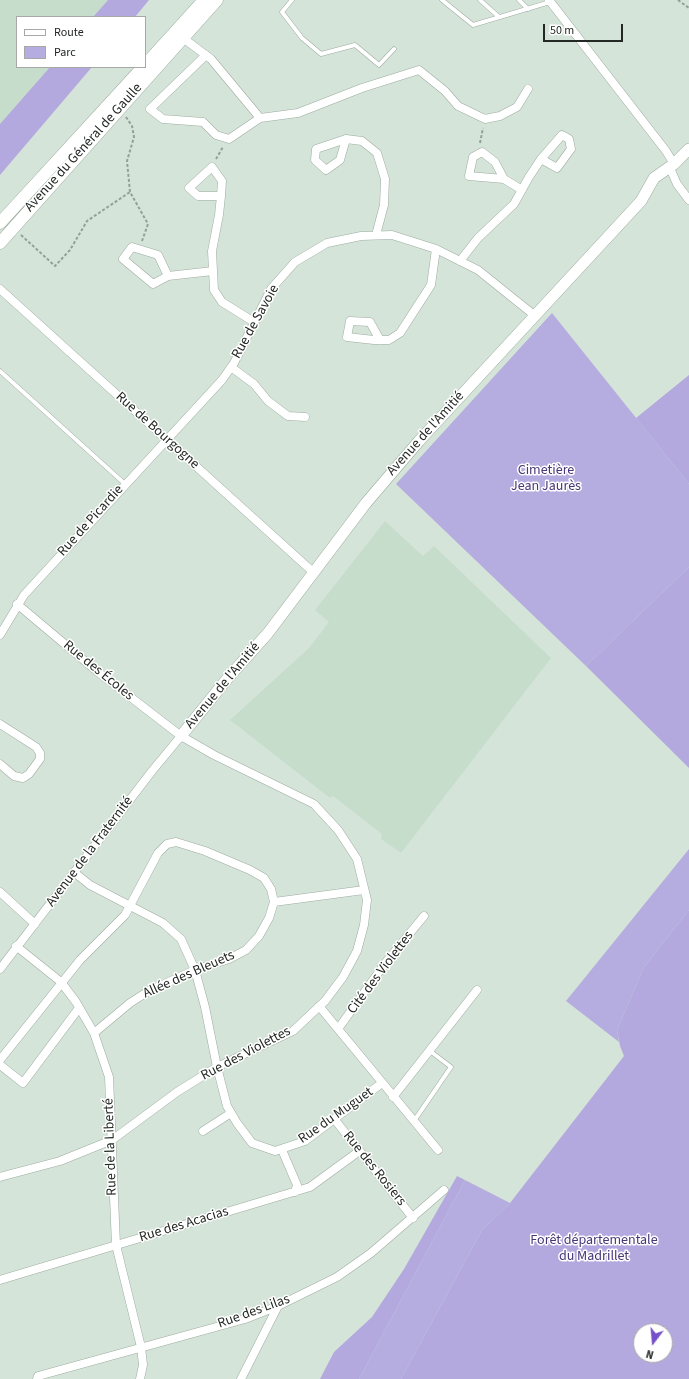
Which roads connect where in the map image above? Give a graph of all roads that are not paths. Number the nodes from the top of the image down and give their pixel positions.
1 (204, 0) edge
2 (217, 0) edge
3 (292, 0) edge
4 (442, 0) edge
5 (480, 0) edge
6 (519, 0) edge
7 (550, 1) edge
8 (528, 9) junction
9 (499, 17) junction
10 (183, 38) junction
11 (394, 49) dead end
12 (206, 54) junction
13 (146, 64) edge
14 (142, 68) edge
15 (528, 89) dead end
16 (260, 118) junction
17 (346, 139) dead end
18 (689, 149) edge
19 (541, 159) dead end
20 (672, 166) junction
21 (504, 179) junction
22 (522, 190) junction
23 (221, 196) junction
24 (689, 200) edge
25 (0, 223) edge
26 (376, 235) junction
27 (0, 243) edge
28 (436, 249) junction
29 (460, 261) junction
30 (213, 272) junction
31 (168, 276) junction
32 (0, 289) edge
33 (534, 315) junction
34 (254, 322) junction
35 (380, 340) dead end
36 (232, 367) junction
37 (0, 371) edge
38 (305, 417) dead end
39 (166, 439) junction
40 (125, 484) junction
41 (313, 572) junction
42 (17, 604) junction
43 (0, 617) edge
44 (6, 624) junction
45 (0, 635) edge
46 (0, 724) edge
47 (181, 736) junction
48 (0, 764) edge
49 (75, 873) junction
50 (364, 890) junction
51 (0, 892) edge
52 (274, 902) junction
53 (131, 905) junction
54 (424, 916) dead end
55 (35, 924) junction
56 (16, 946) junction
57 (0, 969) edge
58 (195, 970) junction
59 (61, 982) junction
60 (477, 990) dead end
61 (319, 1006) junction
62 (79, 1008) junction
63 (338, 1029) junction
64 (94, 1033) junction
65 (430, 1051) junction
66 (0, 1060) edge
67 (0, 1065) edge
68 (217, 1067) junction
69 (382, 1083) junction
70 (393, 1097) junction
71 (230, 1113) junction
72 (335, 1120) junction
73 (414, 1121) junction
74 (203, 1131) dead end
75 (112, 1140) junction
76 (282, 1150) junction
77 (438, 1150) dead end
78 (358, 1152) junction
79 (0, 1177) edge
80 (444, 1190) dead end
81 (295, 1192) junction
82 (413, 1218) junction
83 (116, 1245) junction
84 (0, 1280) edge
85 (278, 1306) junction
86 (141, 1347) junction
87 (37, 1379) edge
88 (140, 1379) edge
89 (241, 1379) edge

1 - 13 main road, Avenue du Général de Gaulle
2 - 10 main road, Avenue du Général de Gaulle
3 - 11 lane
4 - 9 lane
5 - 9 lane
6 - 8 lane
7 - 8 lane
7 - 20 street
8 - 9 lane
10 - 12 street
10 - 27 main road, Avenue du Général de Gaulle
12 - 16 street
12 - 16 street
14 - 25 main road, Avenue du Général de Gaulle
15 - 16 street
17 - 26 street
18 - 20 street, Avenue de l'Amitié
19 - 22 street
20 - 24 street
20 - 33 street, Avenue de l'Amitié
21 - 21 street
21 - 22 street
22 - 29 street
23 - 23 street
23 - 30 street
26 - 28 street, Rue de Savoie
26 - 34 street, Rue de Savoie
28 - 29 street, Rue de Savoie
28 - 35 street
29 - 33 street, Rue de Savoie
30 - 31 street
30 - 34 street
31 - 31 street
32 - 39 street, Rue de Bourgogne
33 - 41 street, Avenue de l'Amitié
34 - 36 street, Rue de Savoie
36 - 38 street
36 - 39 street, Rue de Savoie
37 - 40 lane
39 - 40 street, Rue de Picardie
39 - 41 street, Rue de Bourgogne
40 - 42 street, Rue de Picardie
41 - 47 street, Avenue de l'Amitié
42 - 44 street, Rue de Picardie
42 - 47 street, Rue des Écoles
43 - 44 street
44 - 45 street, Rue de Picardie
46 - 48 street
47 - 49 street, Avenue de la Fraternité
47 - 50 street, Rue des Violettes
49 - 53 street, Rue du Muguet
49 - 55 street, Avenue de la Fraternité
50 - 52 street
50 - 61 street, Rue des Violettes
51 - 55 street
52 - 53 street
52 - 58 street, Allée des Bleuets
53 - 58 street, Rue du Muguet
53 - 59 street
54 - 63 street, Cité des Violettes
55 - 56 street, Avenue de la Fraternité
56 - 57 street, Avenue de la Fraternité
56 - 59 street, Rue de la Liberté
58 - 64 street, Allée des Bleuets
58 - 68 street, Rue du Muguet
59 - 62 street, Rue de la Liberté
59 - 66 street
60 - 65 street
61 - 63 street, Cité des Violettes
61 - 68 street, Rue des Violettes
62 - 64 street, Rue de la Liberté
62 - 67 street
63 - 69 street, Cité des Violettes
64 - 75 street, Rue de la Liberté
65 - 70 street
65 - 73 lane
68 - 71 street, Rue du Muguet
68 - 75 street, Rue des Violettes
69 - 70 street, Cité des Violettes
69 - 72 street, Rue du Muguet
70 - 73 street, Cité des Violettes
71 - 74 street
71 - 76 street, Rue du Muguet
72 - 76 street, Rue du Muguet
72 - 78 street, Rue des Rosiers
73 - 77 street, Cité des Violettes
75 - 79 street, Rue des Violettes
75 - 83 street, Rue de la Liberté
76 - 81 street
78 - 81 street, Rue des Acacias
78 - 82 street, Rue des Rosiers
80 - 82 street, Rue des Lilas
81 - 83 street, Rue des Acacias
82 - 85 street, Rue des Lilas
83 - 84 street, Rue des Acacias
83 - 86 street, Rue de la Liberté
85 - 86 street, Rue des Lilas
85 - 89 street
86 - 87 street, Rue des Lilas
86 - 88 street, Rue de la Liberté

